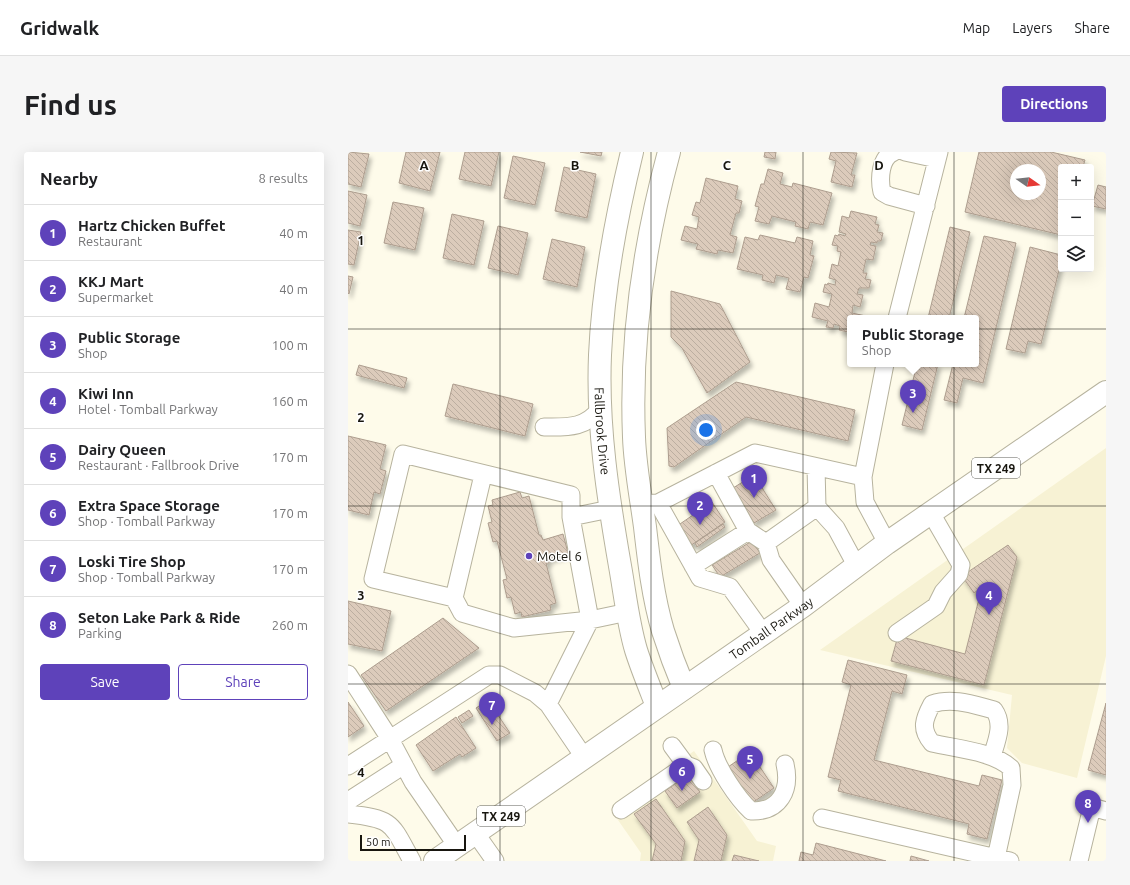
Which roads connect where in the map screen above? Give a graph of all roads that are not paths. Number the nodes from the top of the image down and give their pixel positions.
1 (669, 152) edge
2 (894, 152) edge
3 (904, 152) edge
4 (938, 156) edge
5 (630, 161) edge
6 (661, 181) junction
7 (926, 206) junction
8 (898, 315) edge
9 (884, 367) edge
10 (1106, 392) edge
11 (634, 402) junction
12 (601, 408) junction
13 (544, 427) dead end
14 (816, 467) junction
15 (716, 473) junction
16 (483, 475) junction
17 (863, 477) junction
18 (650, 503) junction
19 (817, 507) junction
20 (610, 509) junction
21 (931, 513) junction
22 (571, 518) junction
23 (748, 531) junction
24 (766, 543) junction
25 (887, 543) junction
26 (856, 565) junction
27 (693, 566) junction
28 (454, 598) junction
29 (802, 606) junction
30 (628, 612) junction
31 (590, 620) junction
32 (764, 633) junction
33 (897, 633) dead end
34 (348, 674) edge
35 (684, 688) junction
36 (548, 704) junction
37 (657, 706) junction
38 (390, 739) junction
39 (672, 746) dead end
40 (713, 750) dead end
41 (992, 756) junction
42 (584, 757) junction
43 (785, 764) dead end
44 (404, 765) junction
45 (686, 765) junction
46 (348, 766) edge
47 (703, 781) dead end
48 (348, 801) edge
49 (621, 810) dead end
50 (1106, 811) edge
51 (348, 814) edge
52 (822, 818) dead end
53 (476, 834) junction
54 (457, 846) junction
55 (1003, 859) edge
56 (412, 861) edge
57 (435, 861) edge
58 (495, 861) edge
59 (1079, 861) edge

1 - 6 main road
2 - 7 street
3 - 4 street
4 - 7 street
5 - 6 main road
5 - 12 main road, Fallbrook Drive
6 - 11 main road
7 - 8 street
9 - 17 street
10 - 21 main road, Tomball Parkway / TX 249
11 - 12 main road
11 - 18 main road
12 - 13 street
12 - 20 main road, Fallbrook Drive
14 - 15 street
14 - 17 street
14 - 19 street
15 - 18 street
15 - 23 street
16 - 22 street
16 - 28 street
16 - 28 street
17 - 25 street
18 - 27 street
18 - 35 main road
19 - 24 street
19 - 26 street
20 - 22 street
20 - 30 main road, Fallbrook Drive
21 - 25 main road, Tomball Parkway / TX 249
21 - 33 street
22 - 31 street
23 - 24 street
23 - 27 street
24 - 29 street
25 - 26 main road, Tomball Parkway / TX 249
26 - 29 main road, Tomball Parkway / TX 249
27 - 32 street
28 - 31 street
29 - 32 main road, Tomball Parkway / TX 249
30 - 31 street
30 - 37 main road, Fallbrook Drive
31 - 36 street
32 - 35 main road, Tomball Parkway / TX 249
34 - 38 street
35 - 37 main road, Tomball Parkway / TX 249
36 - 38 street
36 - 42 street
37 - 42 main road, Tomball Parkway / TX 249
38 - 44 street
38 - 46 street
39 - 45 street
40 - 43 street
41 - 41 street
41 - 55 street
42 - 53 main road, Tomball Parkway / TX 249
44 - 48 street
44 - 54 street
45 - 47 street
45 - 49 street
50 - 59 street
51 - 56 street
52 - 55 street
53 - 54 main road, Tomball Parkway / TX 249
53 - 58 street
54 - 57 main road, Tomball Parkway / TX 249

